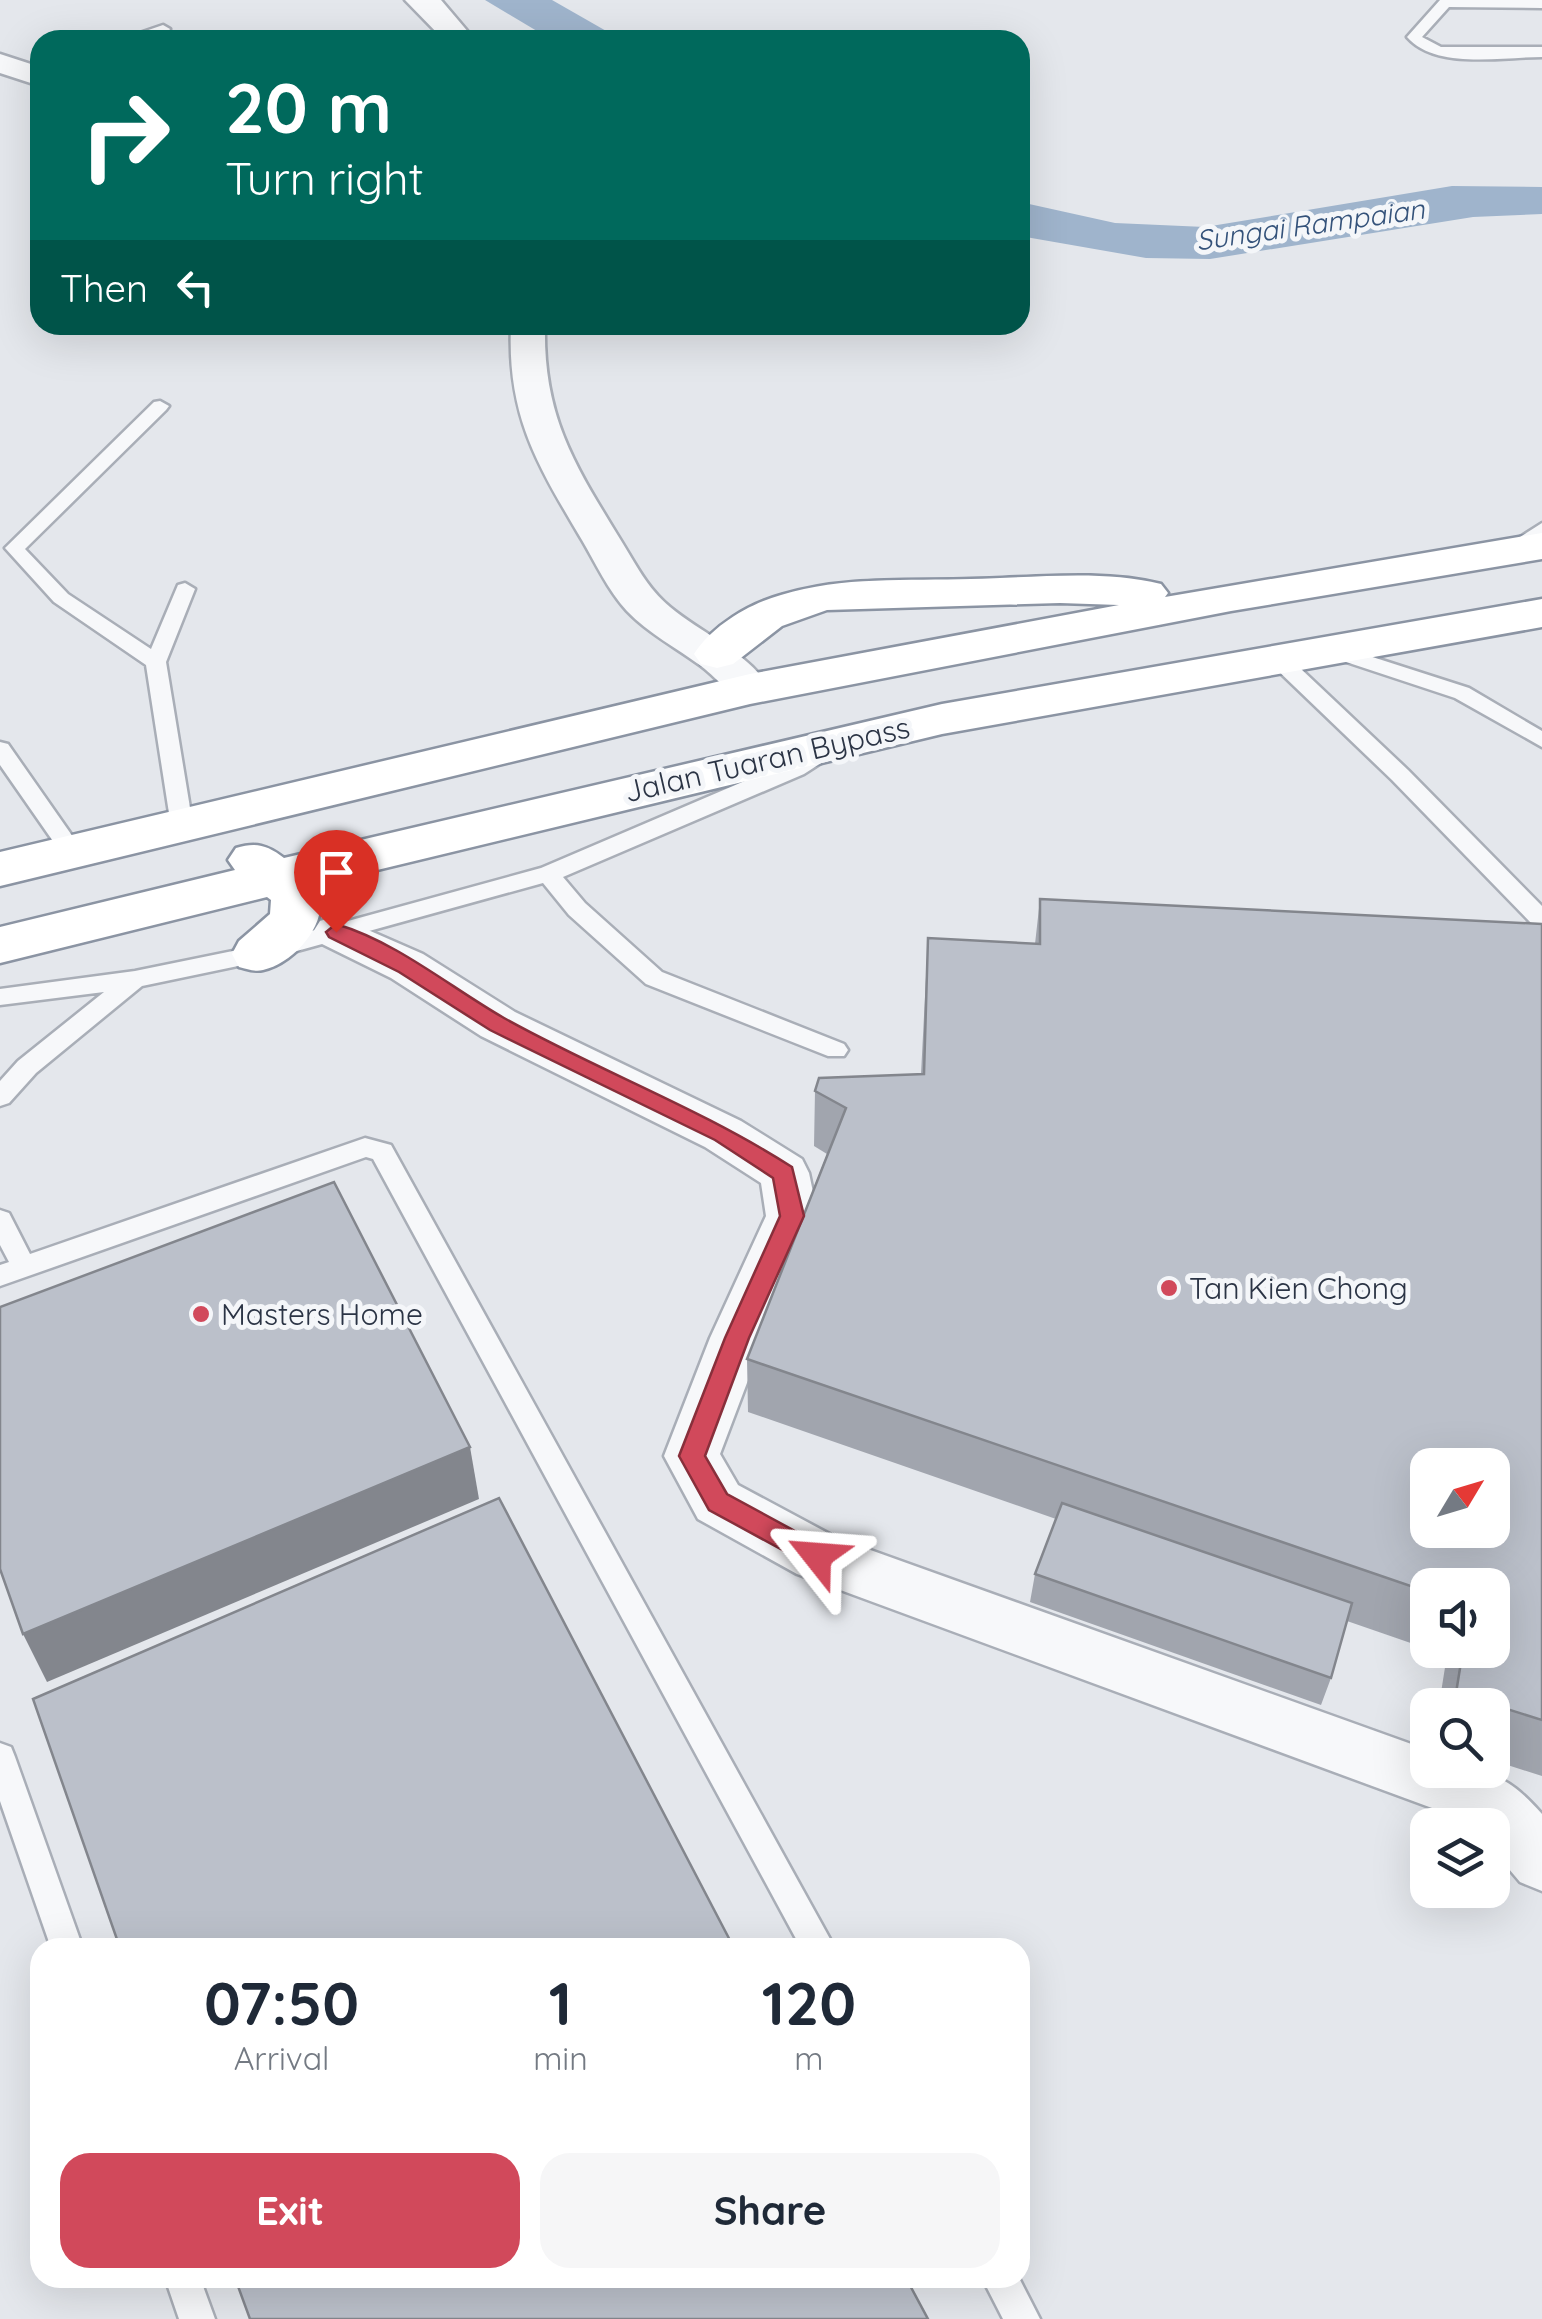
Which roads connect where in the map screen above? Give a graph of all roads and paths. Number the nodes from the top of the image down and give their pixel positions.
1 (420, 0) edge
2 (1446, 1) edge
3 (1542, 4) edge
4 (163, 29) dead end
5 (160, 30) edge
6 (451, 30) edge
7 (1542, 52) edge
8 (527, 335) edge
9 (160, 406) dead end
10 (1532, 542) edge
11 (1542, 585) edge
12 (184, 588) dead end
13 (1232, 598) junction
14 (1542, 612) edge
15 (1328, 648) junction
16 (717, 654) junction
17 (1276, 658) junction
18 (156, 662) junction
19 (750, 689) junction
20 (850, 739) junction
21 (1542, 740) edge
22 (0, 749) edge
23 (182, 826) junction
24 (122, 841) junction
25 (72, 852) junction
26 (0, 869) edge
27 (548, 874) junction
28 (279, 877) junction
29 (1542, 920) edge
30 (336, 932) junction
31 (0, 945) edge
32 (258, 954) junction
33 (136, 979) junction
34 (0, 997) edge
35 (836, 1050) dead end
36 (0, 1098) edge
37 (0, 1220) edge
38 (12, 1271) edge
39 (0, 1757) edge
40 (1542, 1862) edge
41 (63, 1938) edge
42 (813, 1938) edge
43 (186, 2288) edge
44 (1005, 2288) edge
45 (197, 2319) edge
46 (1022, 2319) edge

1 - 6 street
2 - 3 lane
2 - 7 lane
4 - 5 lane
8 - 16 street
9 - 18 lane
10 - 13 highway
11 - 19 highway
12 - 18 lane
13 - 16 highway
13 - 19 highway
14 - 15 highway, Jalan Tuaran Bypass
15 - 17 highway, Jalan Tuaran Bypass
15 - 21 lane
16 - 19 street
17 - 20 highway, Jalan Tuaran Bypass
17 - 29 lane
18 - 23 lane
19 - 23 highway
20 - 27 lane
20 - 28 highway, Jalan Tuaran Bypass
22 - 25 lane
23 - 24 highway
24 - 25 highway
24 - 28 highway
25 - 26 highway
27 - 30 lane
27 - 35 lane
28 - 31 highway, Jalan Tuaran Bypass
28 - 32 highway
30 - 32 lane
30 - 40 street
32 - 33 lane
33 - 34 lane
33 - 36 lane
37 - 38 lane
38 - 42 lane
39 - 41 lane
43 - 45 lane
44 - 46 lane

